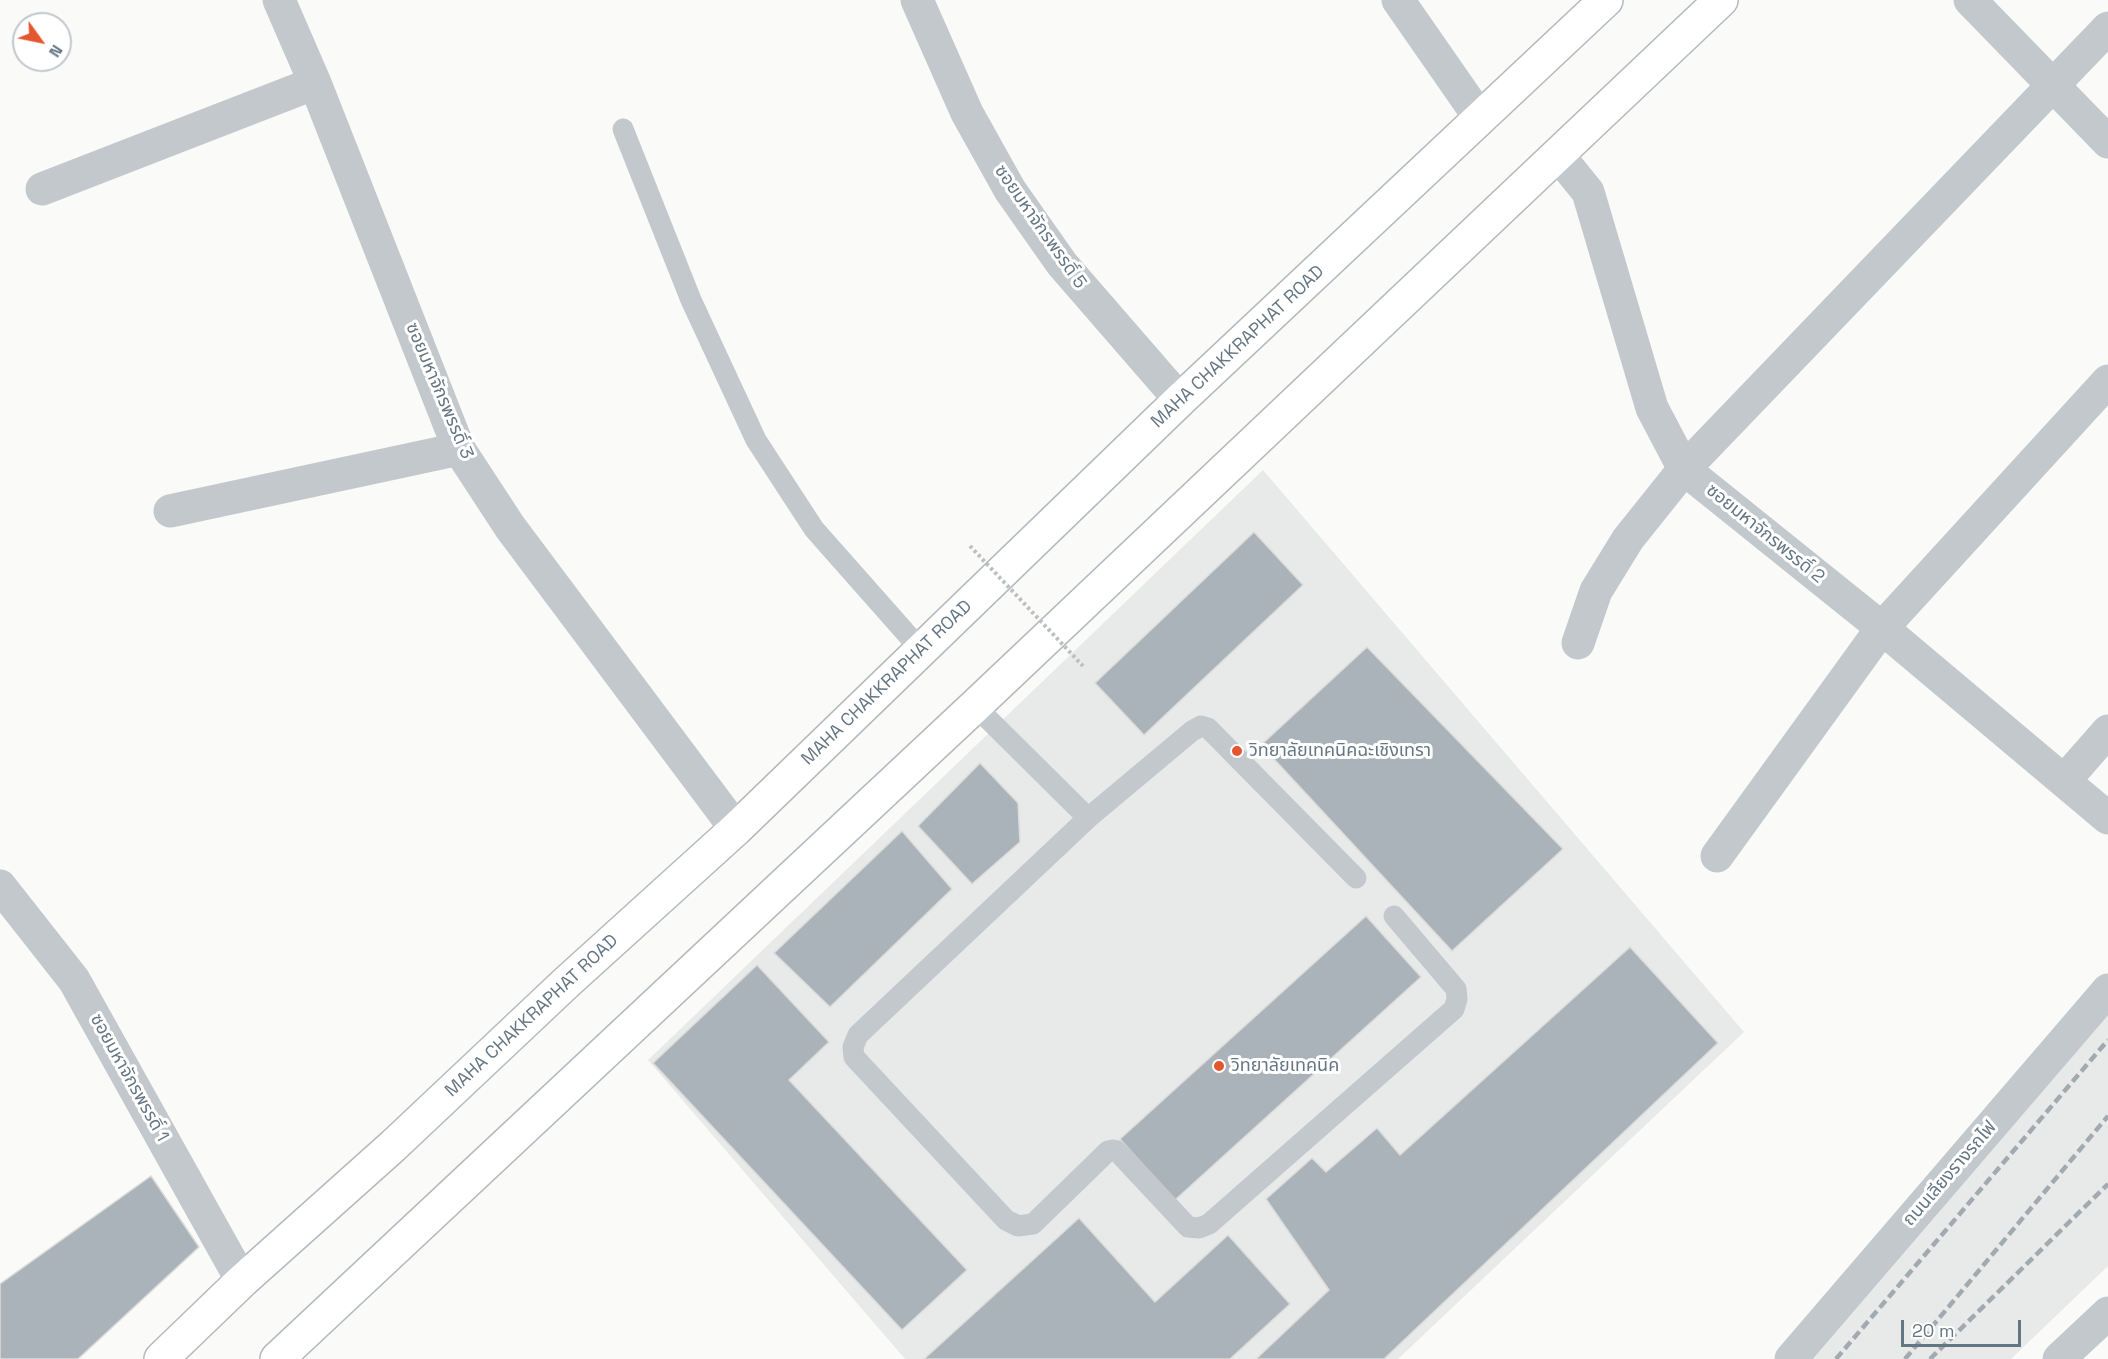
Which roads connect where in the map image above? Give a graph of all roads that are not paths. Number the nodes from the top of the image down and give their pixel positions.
1 (279, 0) edge
2 (917, 0) edge
3 (1398, 0) edge
4 (1606, 0) edge
5 (1721, 0) edge
6 (1970, 0) edge
7 (2108, 28) edge
8 (315, 83) junction
9 (2054, 85) junction
10 (1480, 118) junction
11 (622, 129) dead end
12 (2108, 142) edge
13 (1558, 155) junction
14 (42, 189) dead end
15 (2108, 381) edge
16 (1180, 400) junction
17 (459, 449) junction
18 (1684, 470) junction
19 (170, 511) dead end
20 (1882, 628) junction
21 (1578, 643) dead end
22 (921, 650) junction
23 (975, 706) junction
24 (2108, 731) edge
25 (2064, 780) junction
26 (1088, 818) junction
27 (2108, 818) edge
28 (736, 829) junction
29 (1717, 856) dead end
30 (1356, 878) dead end
31 (0, 886) edge
32 (1394, 916) dead end
33 (2108, 990) edge
34 (242, 1281) junction
35 (2108, 1313) edge
36 (161, 1359) edge
37 (277, 1359) edge
38 (1791, 1359) edge
39 (2058, 1359) edge

1 - 8 street, ซอยมหาจักรพรรดิ์ 3
2 - 16 street, ซอยมหาจักรพรรดิ์ 5
3 - 10 street
4 - 10 main road, MAHA CHAKKRAPHAT ROAD
5 - 13 main road
6 - 9 street
7 - 9 street
8 - 14 street
8 - 17 street, ซอยมหาจักรพรรดิ์ 3
9 - 12 street
9 - 18 street
10 - 16 main road, MAHA CHAKKRAPHAT ROAD
11 - 22 lane
13 - 18 street, ซอยมหาจักรพรรดิ์ 2
13 - 23 main road
15 - 20 street
16 - 22 main road, MAHA CHAKKRAPHAT ROAD
17 - 19 street
17 - 28 street, ซอยมหาจักรพรรดิ์ 3
18 - 20 street, ซอยมหาจักรพรรดิ์ 2
18 - 21 street
20 - 25 street, ซอยมหาจักรพรรดิ์ 2
20 - 29 street
22 - 28 main road, MAHA CHAKKRAPHAT ROAD
23 - 26 lane
23 - 37 main road
24 - 25 street
25 - 27 street, ซอยมหาจักรพรรดิ์ 2
26 - 30 lane
26 - 32 lane
28 - 34 main road, MAHA CHAKKRAPHAT ROAD
31 - 34 street, ซอยมหาจักรพรรดิ์ 1
33 - 38 street, ถนนเลียงรางรถไฟ
34 - 36 main road, MAHA CHAKKRAPHAT ROAD
35 - 39 street

